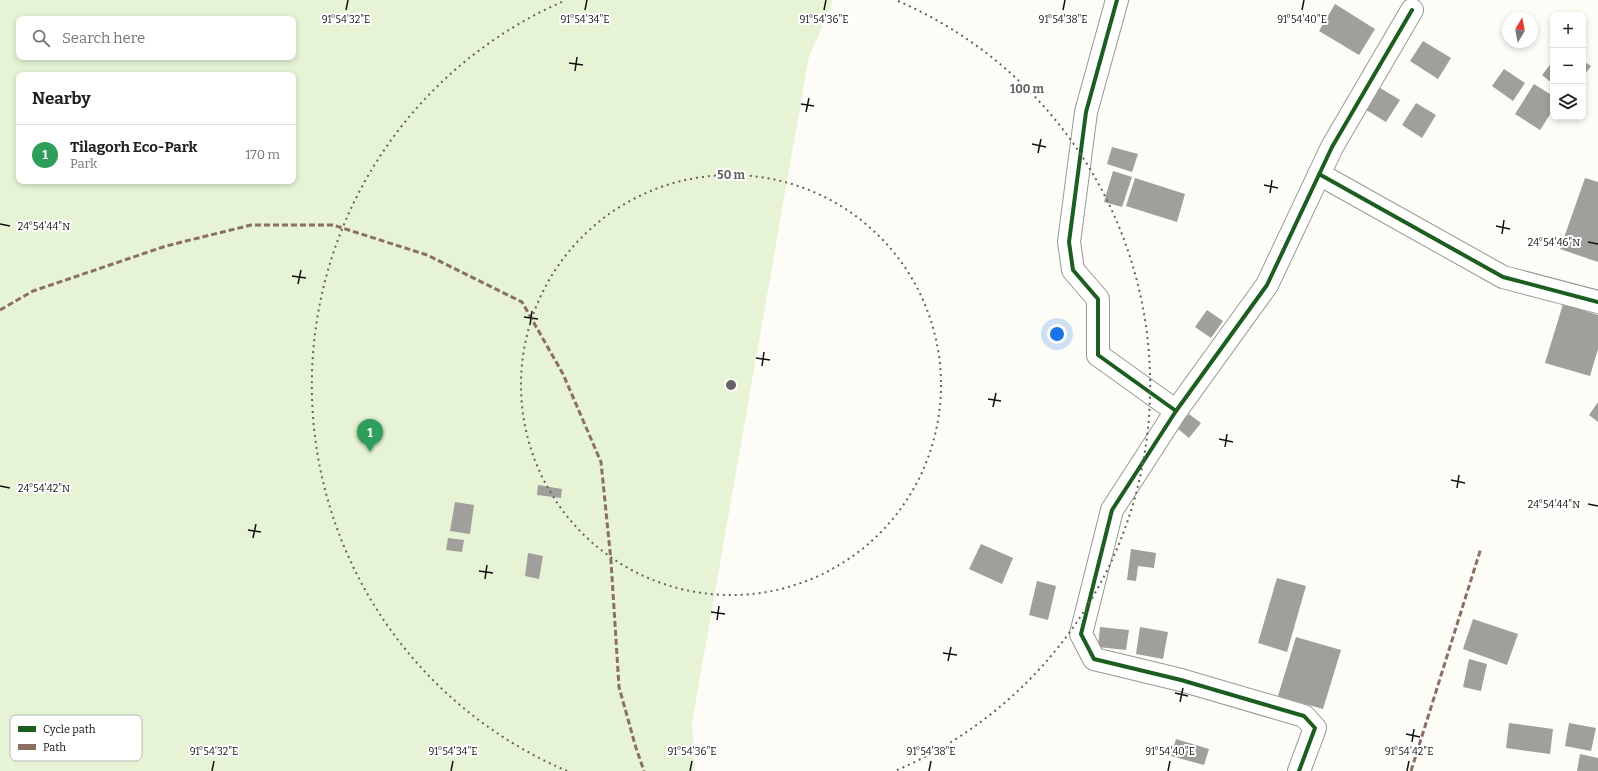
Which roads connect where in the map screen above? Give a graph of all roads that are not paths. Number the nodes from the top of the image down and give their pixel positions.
1 (1117, 0) edge
2 (1412, 10) dead end
3 (1319, 174) junction
4 (1598, 302) edge
5 (1176, 411) junction
6 (1299, 771) edge

1 - 5 street
2 - 3 street
3 - 4 street
3 - 5 street
5 - 6 street

